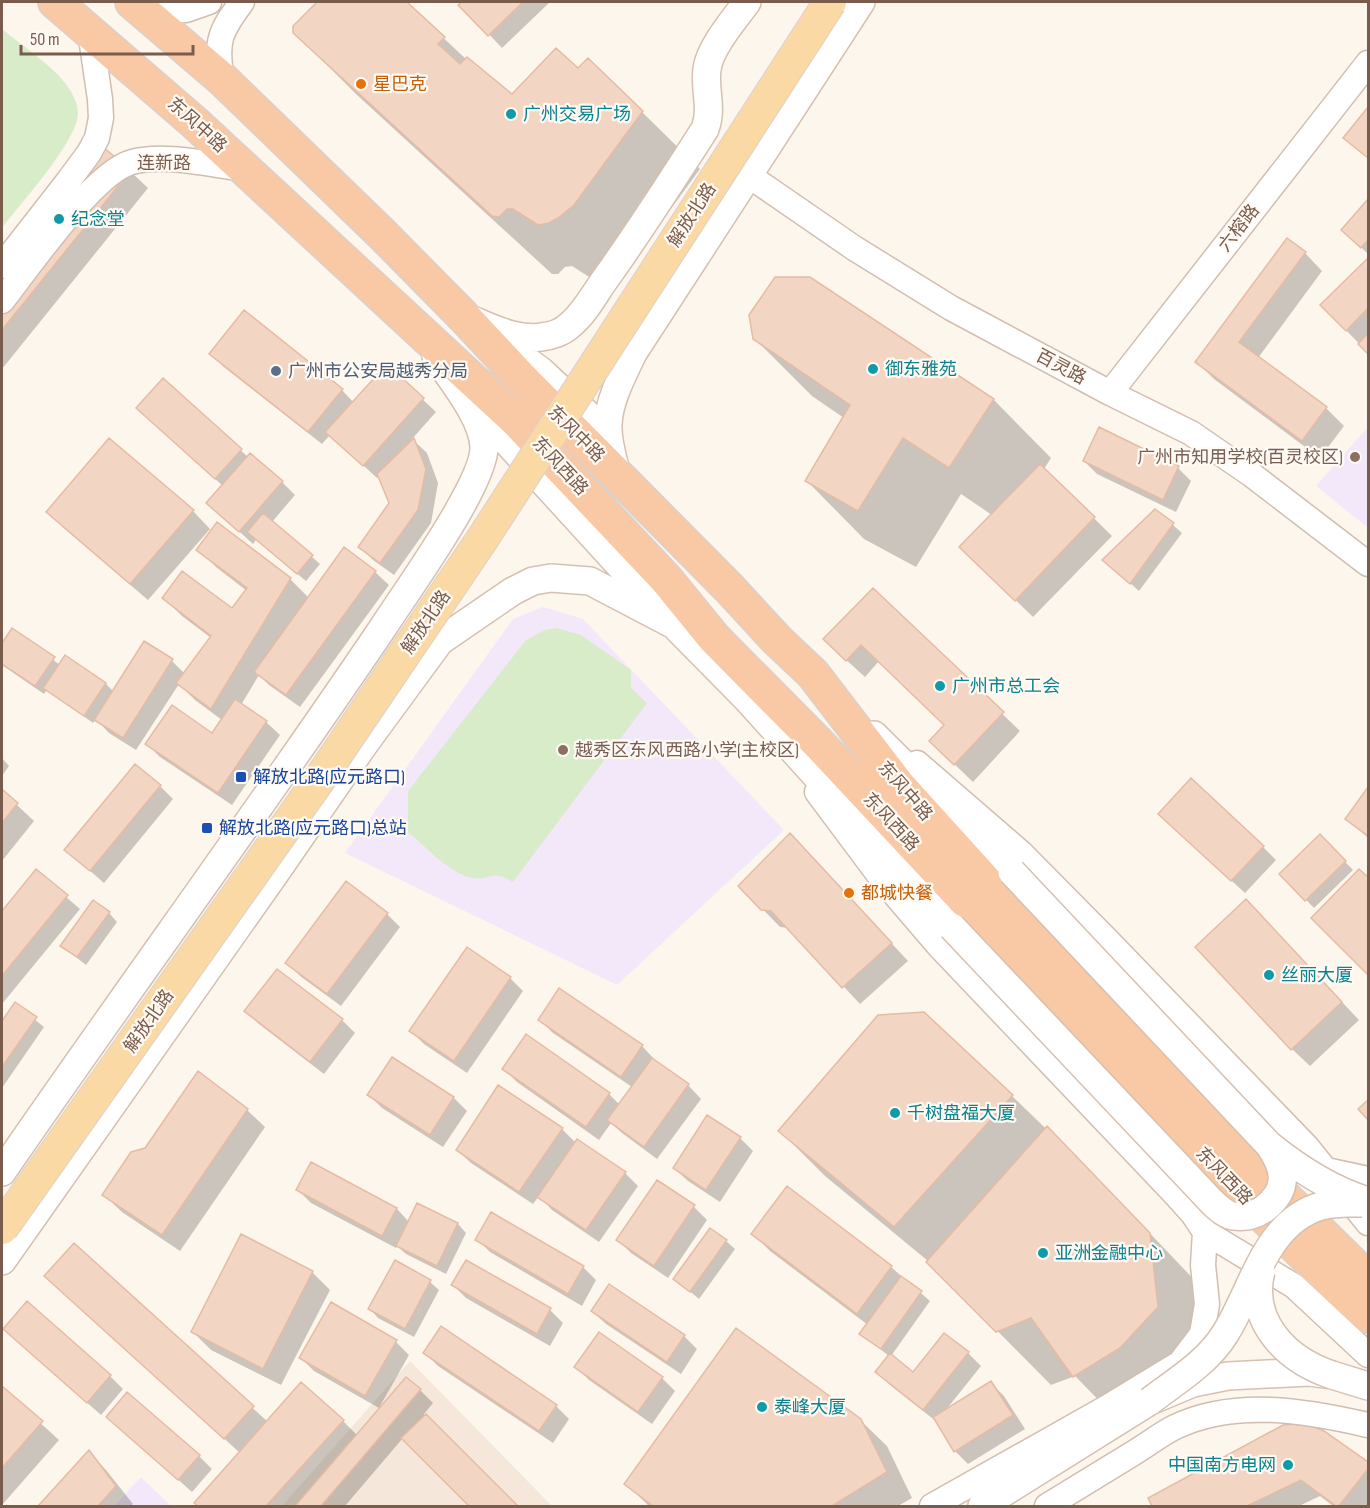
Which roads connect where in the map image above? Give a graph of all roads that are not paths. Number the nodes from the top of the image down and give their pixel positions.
1 (55, 2) edge
2 (132, 2) edge
3 (137, 2) edge
4 (209, 2) edge
5 (242, 2) edge
6 (747, 2) edge
7 (813, 2) edge
8 (830, 2) edge
9 (861, 2) edge
10 (90, 31) junction
11 (1368, 63) edge
12 (222, 78) junction
13 (705, 129) junction
14 (770, 142) junction
15 (245, 169) junction
16 (748, 174) junction
17 (2, 266) edge
18 (2, 301) edge
19 (464, 316) junction
20 (415, 327) junction
21 (1110, 393) junction
22 (617, 476) junction
23 (1368, 564) edge
24 (406, 593) junction
25 (674, 625) junction
26 (715, 639) junction
27 (440, 641) junction
28 (813, 674) junction
29 (747, 699) junction
30 (1003, 882) junction
31 (1269, 1145) junction
32 (1326, 1170) junction
33 (2, 1172) edge
34 (1368, 1179) edge
35 (1368, 1202) edge
36 (2, 1204) edge
37 (1368, 1223) edge
38 (2, 1228) edge
39 (1205, 1232) junction
40 (2, 1261) edge
41 (1263, 1261) junction
42 (1368, 1279) edge
43 (1368, 1316) edge
44 (1368, 1355) edge
45 (1368, 1369) edge
46 (1332, 1375) junction
47 (1368, 1386) edge
48 (1150, 1401) junction
49 (1368, 1425) edge
50 (932, 1506) edge
51 (982, 1506) edge
52 (1047, 1506) edge

1 - 10 highway, 东风中路
2 - 12 highway, 东风中路
3 - 4 street
5 - 12 street
6 - 13 main road
7 - 36 main road, 解放北路
8 - 38 main road, 解放北路, bridge
9 - 14 main road
10 - 15 highway, 东风中路
10 - 17 street
11 - 21 street, 六榕路
12 - 19 highway, 东风中路
13 - 14 main road
13 - 19 main road
14 - 16 main road
15 - 18 street, 连新路
15 - 20 highway, 东风中路
16 - 21 street, 百灵路
16 - 22 main road
19 - 22 highway, 东风中路
20 - 24 main road, 解放北路
20 - 25 main road
20 - 26 highway, 东风西路
21 - 23 street, 百灵路
22 - 28 highway, 东风中路
24 - 27 street
24 - 33 main road, 解放北路
25 - 26 main road, 解放北路
25 - 27 main road, 解放北路
25 - 29 main road
26 - 43 highway, 东风西路
27 - 40 main road, 解放北路
28 - 30 highway, 东风中路
28 - 32 street
29 - 31 main road, bridge
29 - 39 street
30 - 31 main road, bridge
30 - 42 highway, 东风西路
31 - 35 main road, bridge
32 - 34 street
32 - 37 street
35 - 41 main road, bridge
39 - 44 street
39 - 50 street
41 - 46 main road, bridge
41 - 48 main road, bridge
45 - 46 main road
46 - 47 main road
46 - 48 main road, bridge
48 - 51 main road
49 - 52 street

